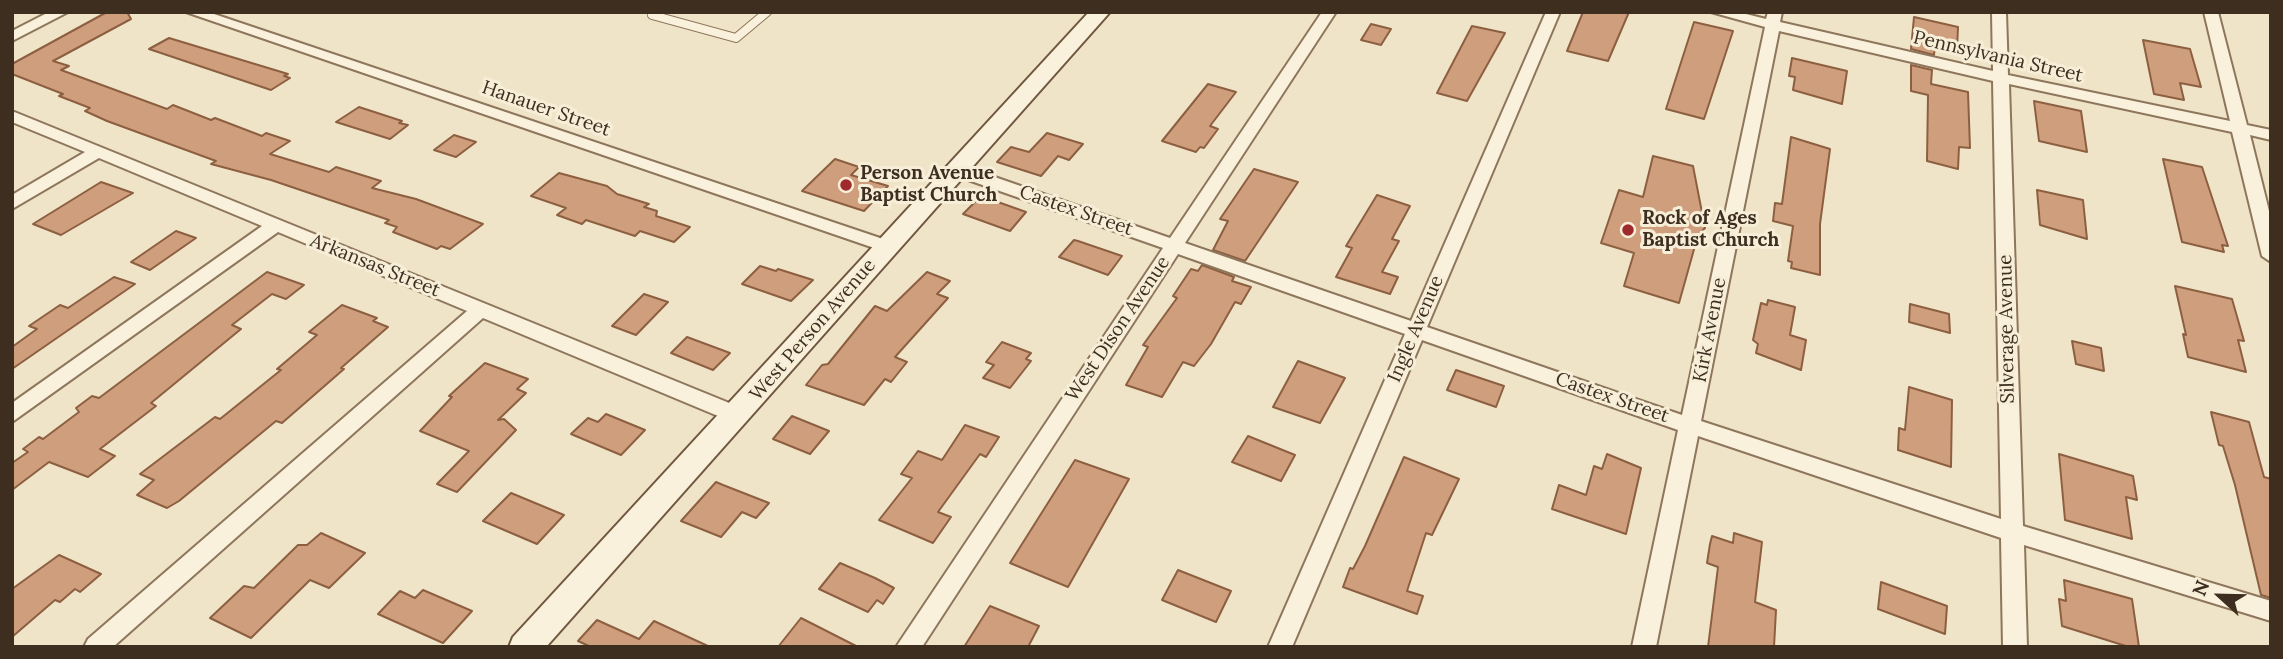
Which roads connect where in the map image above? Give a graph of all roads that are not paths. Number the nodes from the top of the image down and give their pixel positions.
1 (61, 12) edge
2 (193, 12) edge
3 (655, 12) edge
4 (767, 12) edge
5 (1100, 12) edge
6 (1329, 12) edge
7 (1553, 12) edge
8 (1718, 12) edge
9 (1999, 12) edge
10 (2211, 12) edge
11 (1773, 19) edge
12 (12, 37) edge
13 (2001, 78) junction
14 (12, 116) edge
15 (2239, 129) junction
16 (2271, 135) edge
17 (98, 151) junction
18 (957, 170) junction
19 (12, 203) edge
20 (276, 225) junction
21 (1174, 244) junction
22 (886, 246) junction
23 (2271, 256) edge
24 (481, 309) junction
25 (1416, 329) junction
26 (12, 414) edge
27 (737, 415) junction
28 (1691, 426) junction
29 (2012, 532) junction
30 (2271, 611) edge
31 (96, 647) edge
32 (525, 647) edge
33 (908, 647) edge
34 (1280, 647) edge
35 (1644, 647) edge
36 (2015, 647) edge

1 - 12 street
2 - 22 street, Hanauer Street
3 - 4 lane
5 - 18 street, West Person Avenue
6 - 21 street, West Dison Avenue
7 - 25 street, Ingle Avenue
8 - 11 street, Pennsylvania Street
9 - 13 street, Silverage Avenue
10 - 15 street
11 - 13 street, Pennsylvania Street
11 - 28 street, Kirk Avenue
13 - 15 street, Pennsylvania Street
13 - 29 street, Silverage Avenue
14 - 17 street, Arkansas Street
15 - 16 street, Pennsylvania Street
15 - 23 street
17 - 19 street
17 - 20 street, Arkansas Street
18 - 21 street, Castex Street
18 - 22 street, West Person Avenue
20 - 24 street, Arkansas Street
20 - 26 street
21 - 25 street, Castex Street
21 - 33 street, West Dison Avenue
22 - 27 street, West Person Avenue
24 - 27 street, Arkansas Street
24 - 31 street
25 - 28 street, Castex Street
25 - 34 street, Ingle Avenue
27 - 32 street, West Person Avenue
28 - 29 street, Castex Street
28 - 35 street, Kirk Avenue
29 - 30 street, Castex Street
29 - 36 street, Silverage Avenue

